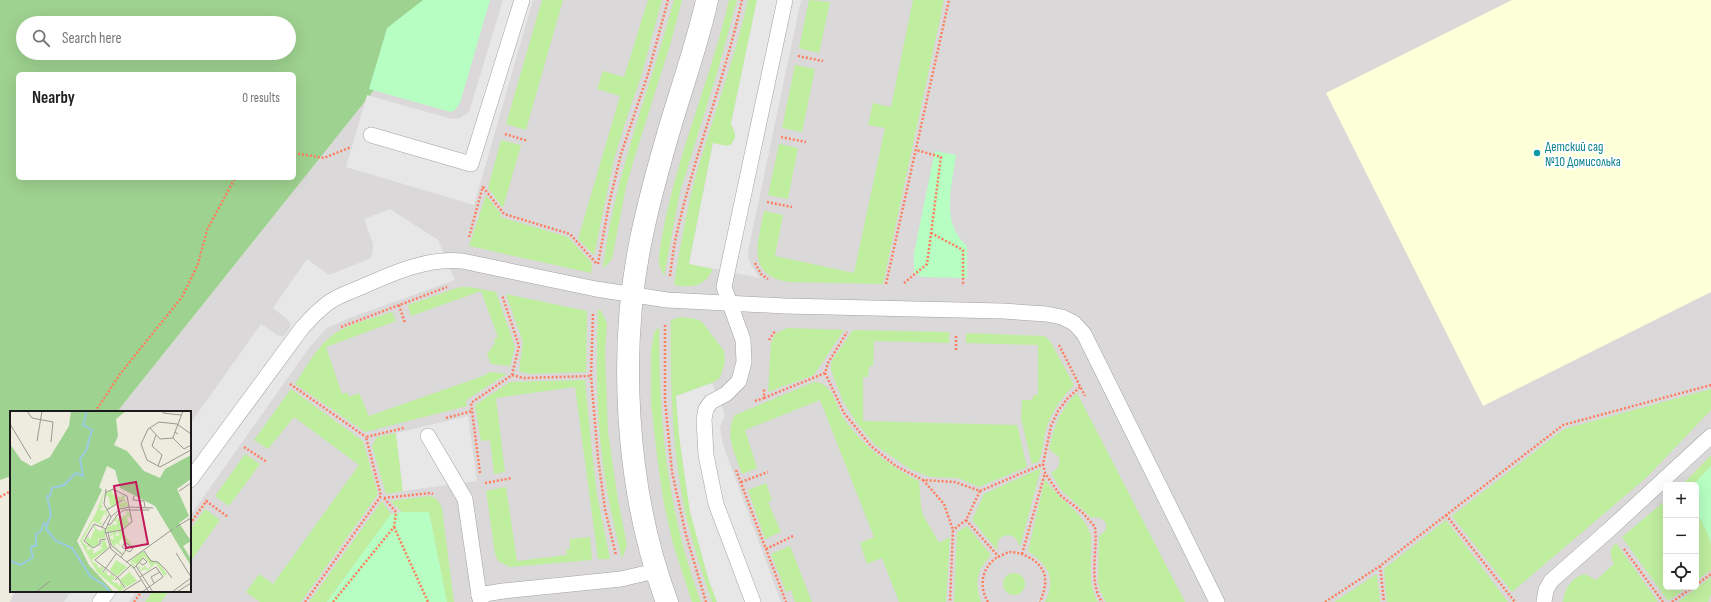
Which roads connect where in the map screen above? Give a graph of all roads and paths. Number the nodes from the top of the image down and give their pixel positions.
1 (522, 0) edge
2 (707, 0) edge
3 (785, 0) edge
4 (949, 0) edge
5 (794, 55) dead end
6 (823, 61) dead end
7 (499, 132) dead end
8 (371, 135) joint
9 (777, 136) dead end
10 (528, 141) dead end
11 (806, 142) dead end
12 (916, 150) junction
13 (296, 153) edge
14 (234, 180) edge
15 (483, 187) dead end
16 (763, 201) dead end
17 (792, 207) dead end
18 (931, 233) junction
19 (598, 265) dead end
20 (902, 284) dead end
21 (448, 286) dead end
22 (500, 288) dead end
23 (885, 289) dead end
24 (963, 290) dead end
25 (632, 295) junction
26 (729, 302) junction
27 (399, 305) junction
28 (405, 323) dead end
29 (851, 326) dead end
30 (338, 328) dead end
31 (779, 328) dead end
32 (956, 330) dead end
33 (1057, 342) dead end
34 (766, 344) dead end
35 (956, 350) dead end
36 (825, 373) junction
37 (512, 375) junction
38 (591, 376) dead end
39 (294, 378) dead end
40 (764, 382) dead end
41 (290, 384) junction
42 (1711, 385) edge
43 (1080, 387) junction
44 (285, 390) dead end
45 (764, 398) junction
46 (1087, 400) dead end
47 (749, 404) dead end
48 (96, 411) edge
49 (472, 411) junction
50 (442, 419) dead end
51 (412, 426) dead end
52 (428, 436) dead end
53 (1711, 436) edge
54 (366, 437) junction
55 (240, 453) dead end
56 (267, 462) dead end
57 (1044, 464) junction
58 (736, 467) dead end
59 (768, 472) dead end
60 (1045, 472) junction
61 (480, 476) dead end
62 (512, 478) dead end
63 (191, 479) edge
64 (923, 480) junction
65 (741, 482) junction
66 (481, 483) dead end
67 (980, 491) junction
68 (10, 492) edge
69 (210, 495) dead end
70 (439, 496) dead end
71 (0, 497) edge
72 (383, 497) junction
73 (206, 502) junction
74 (1446, 515) junction
75 (228, 517) dead end
76 (966, 520) junction
77 (191, 523) edge
78 (394, 526) junction
79 (1610, 529) junction
80 (953, 530) junction
81 (793, 536) dead end
82 (766, 549) junction
83 (1022, 554) junction
84 (999, 557) junction
85 (1380, 566) junction
86 (656, 571) junction
87 (1711, 574) edge
88 (1699, 583) edge
89 (1689, 590) edge
90 (107, 592) edge
91 (141, 592) edge
92 (480, 598) edge
93 (100, 602) edge
94 (134, 602) edge
95 (305, 602) edge
96 (333, 602) edge
97 (428, 602) edge
98 (667, 602) edge
99 (753, 602) edge
100 (786, 602) edge
101 (950, 602) edge
102 (988, 602) edge
103 (1040, 602) edge
104 (1102, 602) edge
105 (1217, 602) edge
106 (1325, 602) edge
107 (1384, 602) edge
108 (1515, 602) edge
109 (1544, 602) edge
110 (1663, 602) edge
111 (1672, 602) edge

1 - 8 lane
2 - 25 street
3 - 26 lane
4 - 12 path
5 - 6 path
7 - 10 path
8 - 13 path
9 - 11 path
12 - 18 path
12 - 23 path
14 - 48 path
15 - 19 path
16 - 17 path
18 - 20 path
18 - 24 path
21 - 27 path
22 - 37 path
25 - 26 lane
25 - 63 lane
25 - 86 street
26 - 99 lane
26 - 105 lane
27 - 28 path
27 - 30 path
29 - 36 path
31 - 34 path
32 - 35 path
33 - 43 path
36 - 45 path
36 - 64 path
37 - 38 path
37 - 49 path
39 - 41 path
40 - 45 path
41 - 44 path
41 - 54 path
42 - 74 path
43 - 46 path
43 - 57 path
45 - 47 path
49 - 50 path
49 - 61 path
51 - 54 path
52 - 92 lane
53 - 79 lane
54 - 72 path
55 - 56 path
57 - 60 path
57 - 67 path
58 - 65 path
59 - 65 path
60 - 83 path
60 - 104 path
62 - 66 path
64 - 67 path
64 - 80 path
65 - 82 path
67 - 76 path
68 - 71 path
69 - 73 path
70 - 72 path
72 - 78 path
72 - 95 path
73 - 75 path
73 - 77 path
74 - 85 path
74 - 108 path
76 - 80 path
76 - 84 path
78 - 96 path
78 - 97 path
79 - 109 lane
79 - 110 path
80 - 101 path
81 - 82 path
82 - 100 path
83 - 84 path
83 - 103 path
84 - 102 path
85 - 106 path
85 - 107 path
86 - 92 lane
86 - 98 street
87 - 88 path
89 - 111 path
90 - 93 lane
91 - 94 path

